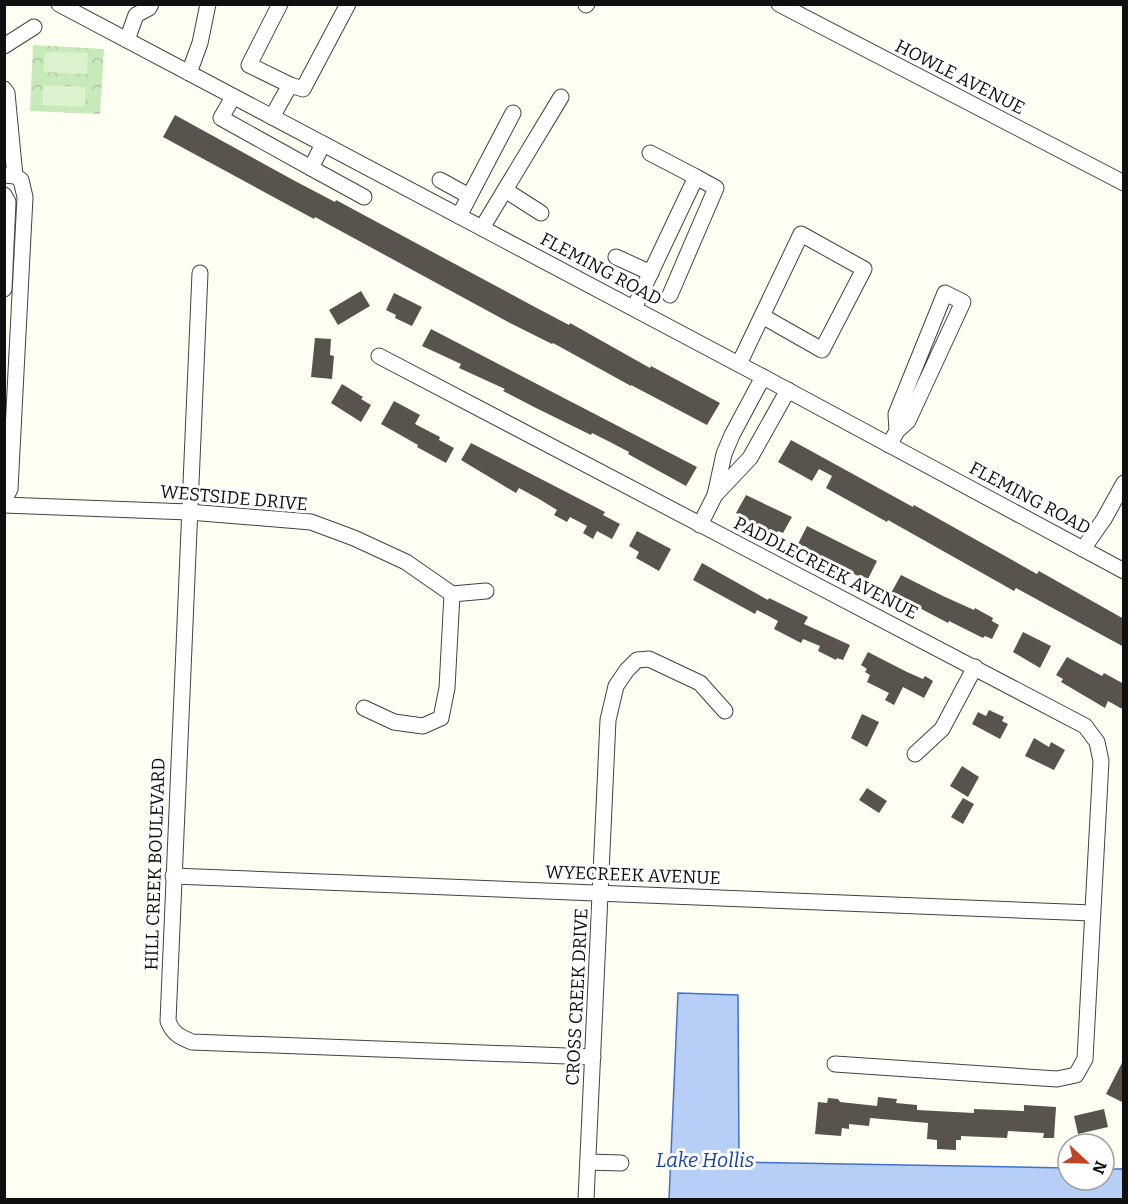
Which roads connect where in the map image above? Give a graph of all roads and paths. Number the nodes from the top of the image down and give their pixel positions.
1 (59, 4) edge
2 (151, 4) edge
3 (208, 4) edge
4 (280, 4) edge
5 (348, 4) edge
6 (779, 4) edge
7 (87, 12) edge
8 (34, 27) dead end
9 (127, 40) junction
10 (4, 46) edge
11 (189, 73) junction
12 (290, 85) junction
13 (4, 89) edge
14 (233, 97) junction
15 (561, 97) dead end
16 (513, 113) dead end
17 (272, 117) junction
18 (323, 144) junction
19 (650, 153) dead end
20 (8, 154) edge
21 (311, 168) junction
22 (13, 177) edge
23 (696, 177) junction
24 (440, 180) dead end
25 (1124, 183) edge
26 (505, 190) junction
27 (4, 194) edge
28 (470, 196) junction
29 (364, 197) dead end
30 (541, 213) dead end
31 (459, 216) junction
32 (482, 228) junction
33 (616, 257) dead end
34 (200, 273) dead end
35 (651, 273) junction
36 (4, 289) edge
37 (670, 295) dead end
38 (12, 307) edge
39 (634, 308) junction
40 (762, 316) junction
41 (379, 356) dead end
42 (739, 364) junction
43 (763, 377) junction
44 (788, 390) junction
45 (9, 410) edge
46 (897, 431) junction
47 (889, 445) junction
48 (1124, 483) edge
49 (716, 495) junction
50 (4, 503) edge
51 (189, 512) junction
52 (700, 525) junction
53 (1083, 549) junction
54 (1124, 571) edge
55 (486, 591) dead end
56 (452, 594) junction
57 (975, 667) junction
58 (364, 708) dead end
59 (725, 711) dead end
60 (915, 754) dead end
61 (173, 876) junction
62 (601, 893) junction
63 (1092, 913) junction
64 (593, 1057) junction
65 (835, 1064) dead end
66 (588, 1162) junction
67 (621, 1163) dead end
68 (586, 1200) edge

1 - 7 street, FLEMING ROAD
2 - 9 street
3 - 11 street
4 - 12 street
5 - 12 street
6 - 25 street, HOWLE AVENUE
7 - 9 street, FLEMING ROAD
8 - 10 street
9 - 11 street, FLEMING ROAD
11 - 14 street, FLEMING ROAD
12 - 17 street
13 - 20 street
14 - 17 street, FLEMING ROAD
14 - 21 street
15 - 26 street
16 - 28 street
17 - 18 street, FLEMING ROAD
18 - 21 street
18 - 31 street, FLEMING ROAD
19 - 23 street
20 - 22 street
21 - 29 street
22 - 27 street
22 - 38 street
23 - 35 street
23 - 37 street
24 - 28 street
26 - 30 street
26 - 32 street
27 - 36 street
28 - 31 street
31 - 32 street, FLEMING ROAD
32 - 39 street, FLEMING ROAD
33 - 35 street
34 - 51 street, HILL CREEK BOULEVARD
35 - 39 street
38 - 45 street
39 - 42 street, FLEMING ROAD
40 - 40 street
40 - 42 street
41 - 52 street, PADDLECREEK AVENUE
42 - 43 street, FLEMING ROAD
43 - 44 street, FLEMING ROAD
43 - 49 street
44 - 47 street, FLEMING ROAD
44 - 49 street
45 - 50 street
46 - 46 street
46 - 47 street
47 - 53 street, FLEMING ROAD
48 - 53 street
49 - 52 street
50 - 51 street, WESTSIDE DRIVE
51 - 56 street, WESTSIDE DRIVE
51 - 61 street, HILL CREEK BOULEVARD
52 - 57 street, PADDLECREEK AVENUE
53 - 54 street, FLEMING ROAD
55 - 56 street
56 - 58 street
57 - 60 street
57 - 63 street, PADDLECREEK AVENUE
59 - 62 street, CROSS CREEK DRIVE
61 - 62 street, WYECREEK AVENUE
61 - 64 street, HILL CREEK BOULEVARD
62 - 63 street, WYECREEK AVENUE
62 - 64 street, CROSS CREEK DRIVE
63 - 65 street, PADDLECREEK AVENUE
64 - 66 street, CROSS CREEK DRIVE
66 - 67 street
66 - 68 street, CROSS CREEK DRIVE

